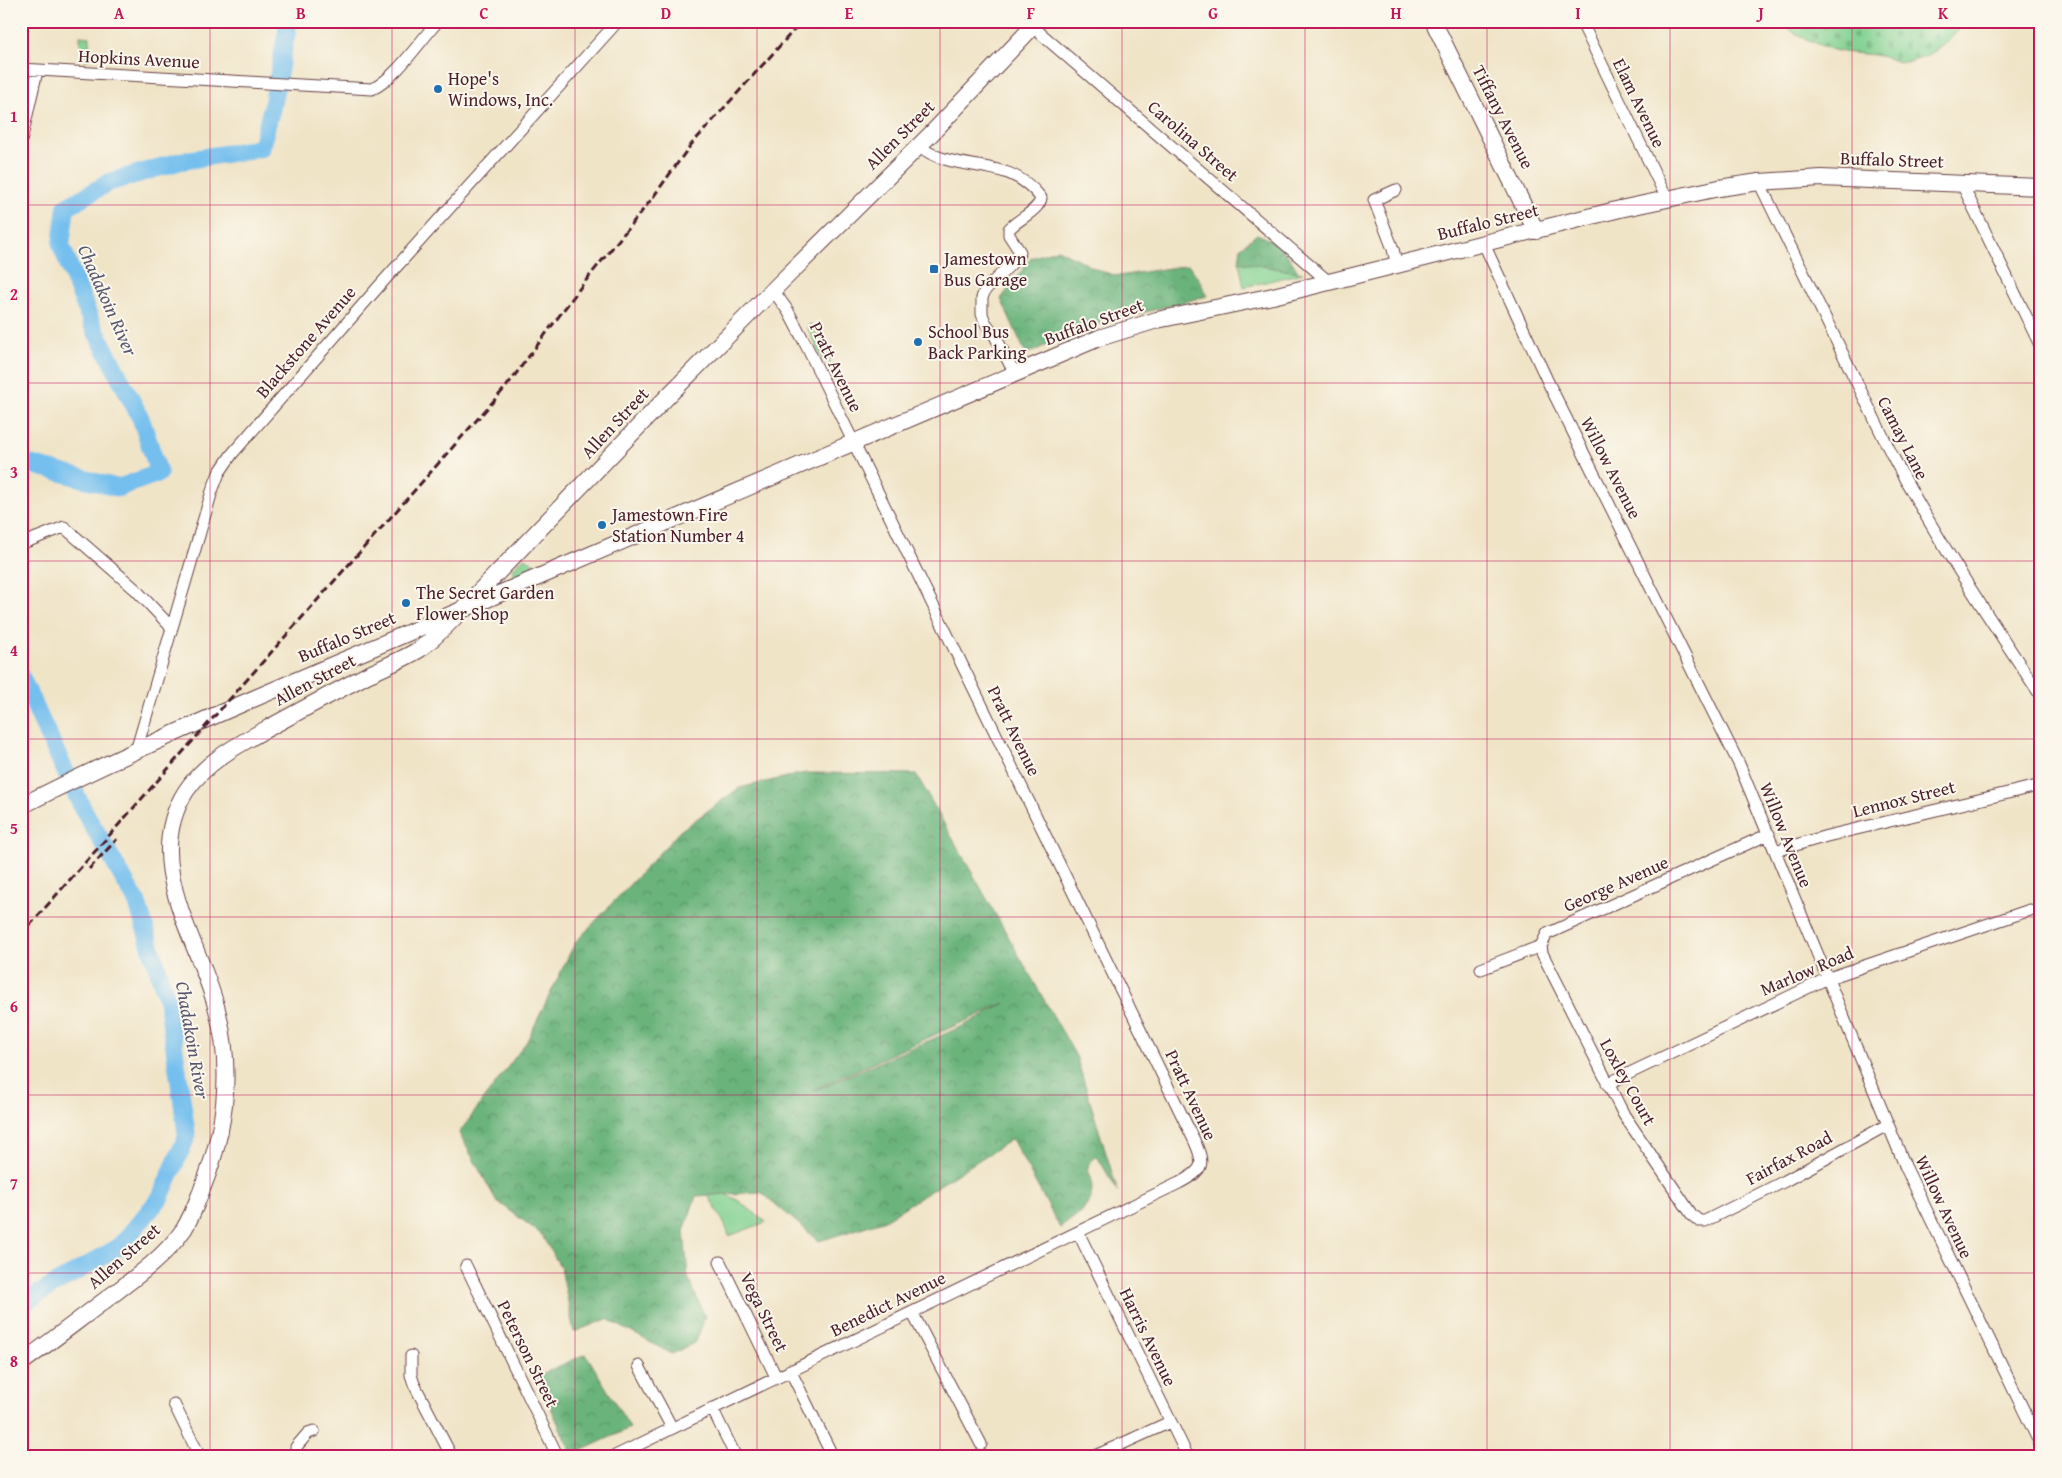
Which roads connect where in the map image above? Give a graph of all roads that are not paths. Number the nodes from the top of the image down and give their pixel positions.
1 (438, 21) edge
2 (618, 21) edge
3 (1433, 21) edge
4 (1581, 21) edge
5 (1035, 24) edge
6 (21, 69) edge
7 (37, 71) junction
8 (21, 141) edge
9 (919, 146) junction
10 (1759, 182) junction
11 (1961, 182) junction
12 (2041, 187) edge
13 (1396, 190) dead end
14 (1666, 199) junction
15 (1536, 230) junction
16 (1484, 244) junction
17 (1397, 266) junction
18 (1329, 282) junction
19 (772, 290) junction
20 (2041, 347) edge
21 (1015, 374) junction
22 (854, 443) junction
23 (21, 544) edge
24 (463, 609) junction
25 (172, 628) junction
26 (401, 636) junction
27 (411, 653) junction
28 (2041, 696) edge
29 (136, 751) junction
30 (2041, 784) edge
31 (21, 806) edge
32 (1769, 834) junction
33 (1776, 852) junction
34 (2030, 910) dead end
35 (1541, 946) junction
36 (1481, 968) dead end
37 (1826, 979) junction
38 (1607, 1084) junction
39 (1887, 1125) junction
40 (1179, 1183) joint
41 (1705, 1220) joint
42 (1078, 1232) junction
43 (720, 1262) dead end
44 (466, 1266) dead end
45 (912, 1312) junction
46 (411, 1356) dead end
47 (21, 1363) edge
48 (638, 1366) dead end
49 (790, 1370) junction
50 (776, 1377) junction
51 (174, 1404) dead end
52 (712, 1408) junction
53 (1170, 1422) junction
54 (672, 1428) junction
55 (314, 1431) dead end
56 (981, 1444) dead end
57 (2041, 1446) edge
58 (621, 1455) edge
59 (200, 1457) edge
60 (298, 1457) edge
61 (452, 1457) edge
62 (558, 1457) edge
63 (736, 1457) edge
64 (833, 1457) edge
65 (1093, 1457) edge
66 (1188, 1457) edge

1 - 7 street, Hopkins Avenue
2 - 25 street, Blackstone Avenue
3 - 15 street, Tiffany Avenue
4 - 14 street, Elam Avenue
5 - 9 street, Allen Street
5 - 18 street, Carolina Street
6 - 7 street, Hopkins Avenue
7 - 8 street
9 - 19 street, Allen Street
9 - 21 street
10 - 11 street, Buffalo Street
10 - 14 street, Buffalo Street
10 - 28 street, Camay Lane
11 - 12 street, Buffalo Street
11 - 20 street
13 - 17 street
14 - 15 street, Buffalo Street
15 - 16 street, Buffalo Street
16 - 17 street, Buffalo Street
16 - 32 street, Willow Avenue
17 - 18 street, Buffalo Street
18 - 21 street, Buffalo Street
19 - 22 street, Pratt Avenue
19 - 24 street, Allen Street
21 - 22 street, Buffalo Street
22 - 24 street, Buffalo Street
22 - 40 street, Pratt Avenue
23 - 25 street
24 - 26 street, Buffalo Street
24 - 27 street, Allen Street
25 - 29 street, Blackstone Avenue
26 - 27 street
26 - 29 street, Buffalo Street
27 - 47 street, Allen Street
29 - 31 street, Buffalo Street
30 - 33 street, Lennox Street
32 - 33 street, Willow Avenue
32 - 35 street, George Avenue
33 - 37 street, Willow Avenue
34 - 37 street, Marlow Road
35 - 36 street, George Avenue
35 - 38 street, Loxley Court
37 - 38 street, Marlow Road
37 - 39 street, Willow Avenue
38 - 41 street, Loxley Court
39 - 41 street, Fairfax Road
39 - 57 street, Willow Avenue
40 - 42 street, Benedict Avenue
42 - 45 street, Benedict Avenue
42 - 53 street, Harris Avenue
43 - 50 street, Vega Street
44 - 62 street, Peterson Street
45 - 49 street, Benedict Avenue
45 - 56 street
46 - 61 street
48 - 54 street
49 - 50 street, Benedict Avenue
49 - 64 street, Vega Street
50 - 52 street, Benedict Avenue
51 - 59 street
52 - 54 street, Benedict Avenue
52 - 63 street
53 - 65 street
53 - 66 street, Harris Avenue
54 - 58 street, Benedict Avenue
55 - 60 street

